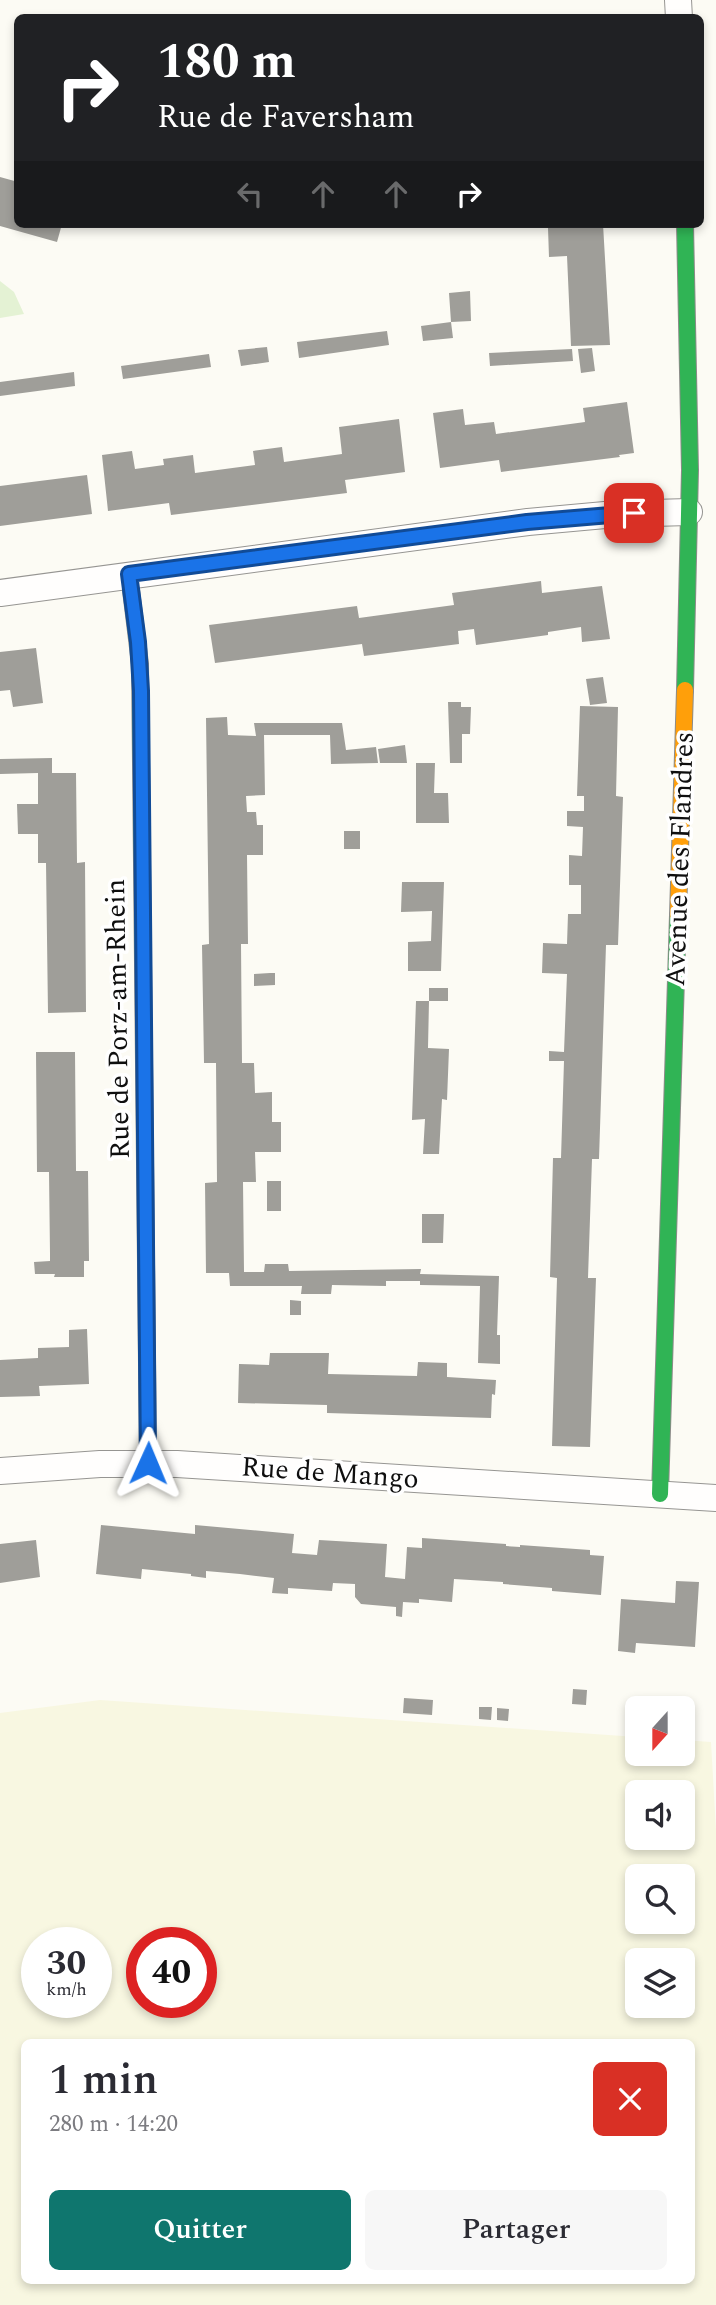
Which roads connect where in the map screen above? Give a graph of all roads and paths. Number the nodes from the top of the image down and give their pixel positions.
1 (685, 228) edge
2 (689, 512) junction
3 (129, 574) junction
4 (0, 593) edge
5 (148, 1463) junction
6 (0, 1471) edge
7 (660, 1494) junction
8 (716, 1497) edge

1 - 2 street, Avenue des Flandres
2 - 3 street
2 - 7 street, Avenue des Flandres
3 - 4 street
3 - 5 street, Rue de Porz-am-Rhein
5 - 6 street, Rue de Mango
5 - 7 street, Rue de Mango
7 - 8 street, Rue de Mango

